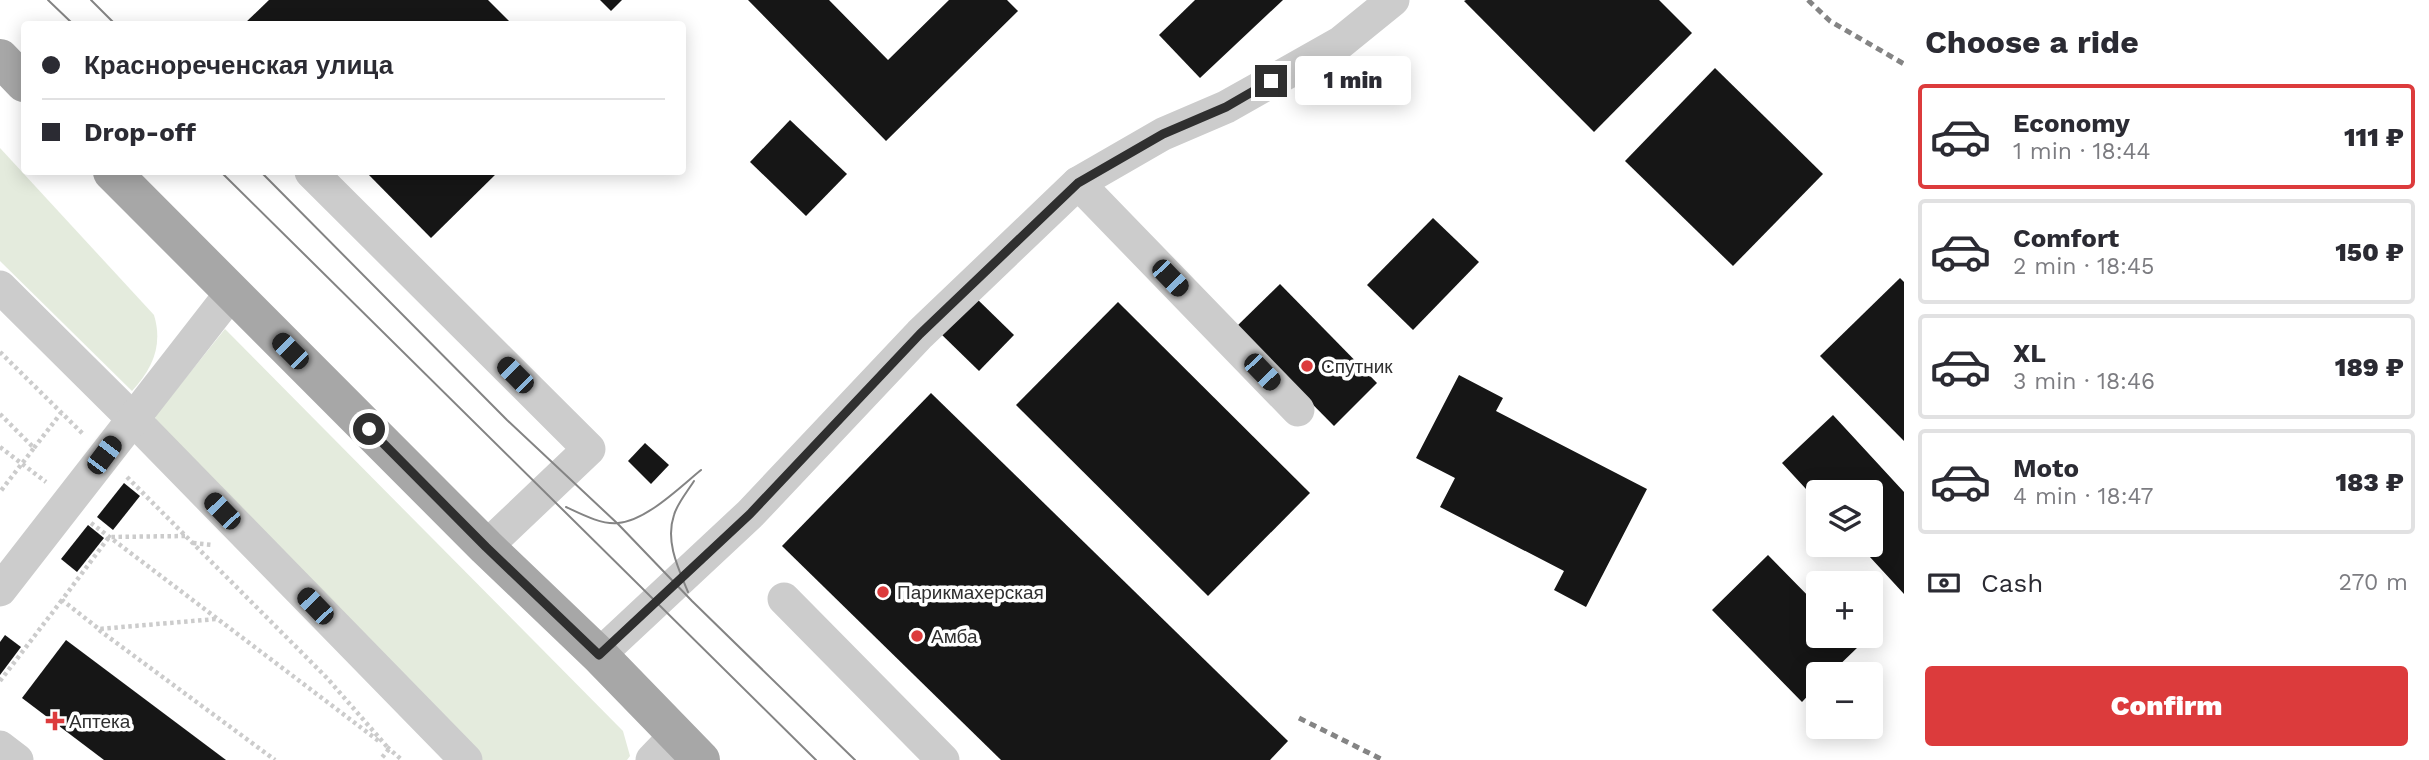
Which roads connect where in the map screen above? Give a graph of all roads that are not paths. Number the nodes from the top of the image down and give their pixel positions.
1 (1393, 0) edge
2 (0, 58) edge
3 (21, 80) edge
4 (115, 175) edge
5 (314, 175) edge
6 (1078, 183) junction
7 (0, 288) edge
8 (232, 292) junction
9 (1298, 410) dead end
10 (132, 418) junction
11 (486, 547) junction
12 (0, 590) edge
13 (784, 599) dead end
14 (599, 655) junction
15 (0, 747) edge
16 (676, 752) edge
17 (17, 760) edge
18 (466, 760) edge
19 (943, 760) edge

1 - 6 street
2 - 3 main road
4 - 8 main road
5 - 11 street
6 - 9 street
6 - 14 street
7 - 10 street
8 - 10 street
8 - 11 main road
10 - 12 street
10 - 18 street
11 - 14 main road
13 - 19 street
14 - 16 main road
15 - 17 street

